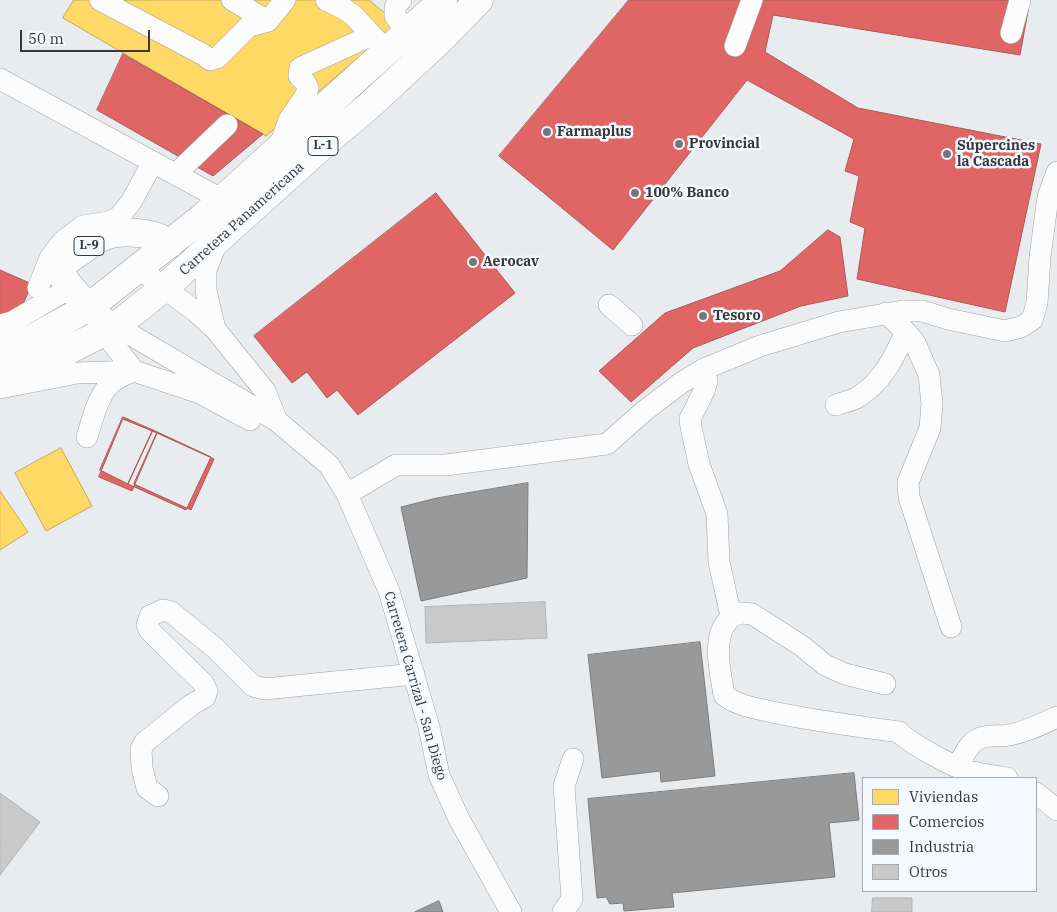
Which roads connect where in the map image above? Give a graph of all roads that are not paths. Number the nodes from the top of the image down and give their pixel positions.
1 (100, 0) edge
2 (232, 0) edge
3 (285, 0) edge
4 (326, 0) edge
5 (401, 0) edge
6 (443, 0) edge
7 (479, 0) edge
8 (752, 0) edge
9 (1020, 0) edge
10 (268, 20) junction
11 (408, 33) junction
12 (1011, 33) dead end
13 (379, 43) junction
14 (735, 46) dead end
15 (0, 79) edge
16 (227, 125) dead end
17 (122, 132) dead end
18 (279, 149) junction
19 (153, 162) junction
20 (183, 167) junction
21 (1057, 172) edge
22 (216, 197) junction
23 (217, 242) junction
24 (170, 244) junction
25 (139, 268) junction
26 (38, 288) dead end
27 (70, 288) junction
28 (164, 288) junction
29 (609, 305) dead end
30 (89, 307) junction
31 (886, 313) junction
32 (632, 324) dead end
33 (0, 326) edge
34 (110, 329) junction
35 (906, 332) junction
36 (220, 336) junction
37 (0, 350) edge
38 (704, 369) junction
39 (134, 371) junction
40 (77, 373) junction
41 (0, 378) edge
42 (0, 388) edge
43 (209, 389) junction
44 (0, 396) edge
45 (836, 405) dead end
46 (277, 421) junction
47 (87, 437) dead end
48 (347, 494) junction
49 (731, 616) junction
50 (951, 627) dead end
51 (414, 674) junction
52 (885, 684) dead end
53 (1057, 717) edge
54 (572, 759) dead end
55 (957, 767) junction
56 (1002, 777) edge
57 (1037, 793) edge
58 (158, 796) dead end
59 (1057, 810) edge
60 (510, 912) edge
61 (563, 912) edge

1 - 10 street
2 - 10 street
3 - 10 street
4 - 13 street
5 - 11 street
6 - 11 main road, Carretera Panamericana / L-1
7 - 23 main road, Carretera Panamericana / L-1
8 - 14 street
9 - 12 street
11 - 13 main road, Carretera Panamericana / L-1
13 - 18 main road, Carretera Panamericana / L-1
13 - 18 street
15 - 19 street
16 - 20 street
17 - 20 street
18 - 22 main road, Carretera Panamericana / L-1
19 - 22 street
19 - 26 street
20 - 22 street
21 - 31 street
22 - 24 main road, Carretera Panamericana / L-1
23 - 28 main road, Carretera Panamericana / L-1
23 - 36 street
24 - 25 main road, Carretera Panamericana / L-1
24 - 27 main road, L-9
25 - 28 street
25 - 30 main road, Carretera Panamericana / L-1
27 - 30 main road, L-9
27 - 33 street
28 - 34 main road, Carretera Panamericana / L-1
28 - 36 street
29 - 32 street
30 - 34 street, L-9
30 - 37 main road, Carretera Panamericana / L-1
31 - 35 street
31 - 38 street
34 - 39 street, L-9
34 - 41 main road, Carretera Panamericana / L-1
34 - 43 street, L-9
35 - 45 street
35 - 50 street
36 - 43 street
36 - 46 street
38 - 48 street
38 - 49 street
39 - 40 street, L-9
39 - 43 street, L-9
39 - 47 street
40 - 42 street, L-9
40 - 44 street
43 - 46 street, L-9
46 - 48 street, Carretera Carrizal - San Diego
48 - 51 street, Carretera Carrizal - San Diego
49 - 52 street
49 - 55 street
51 - 58 street
51 - 60 street, Carretera Carrizal - San Diego
53 - 55 street
54 - 61 street
55 - 56 street
57 - 59 street

